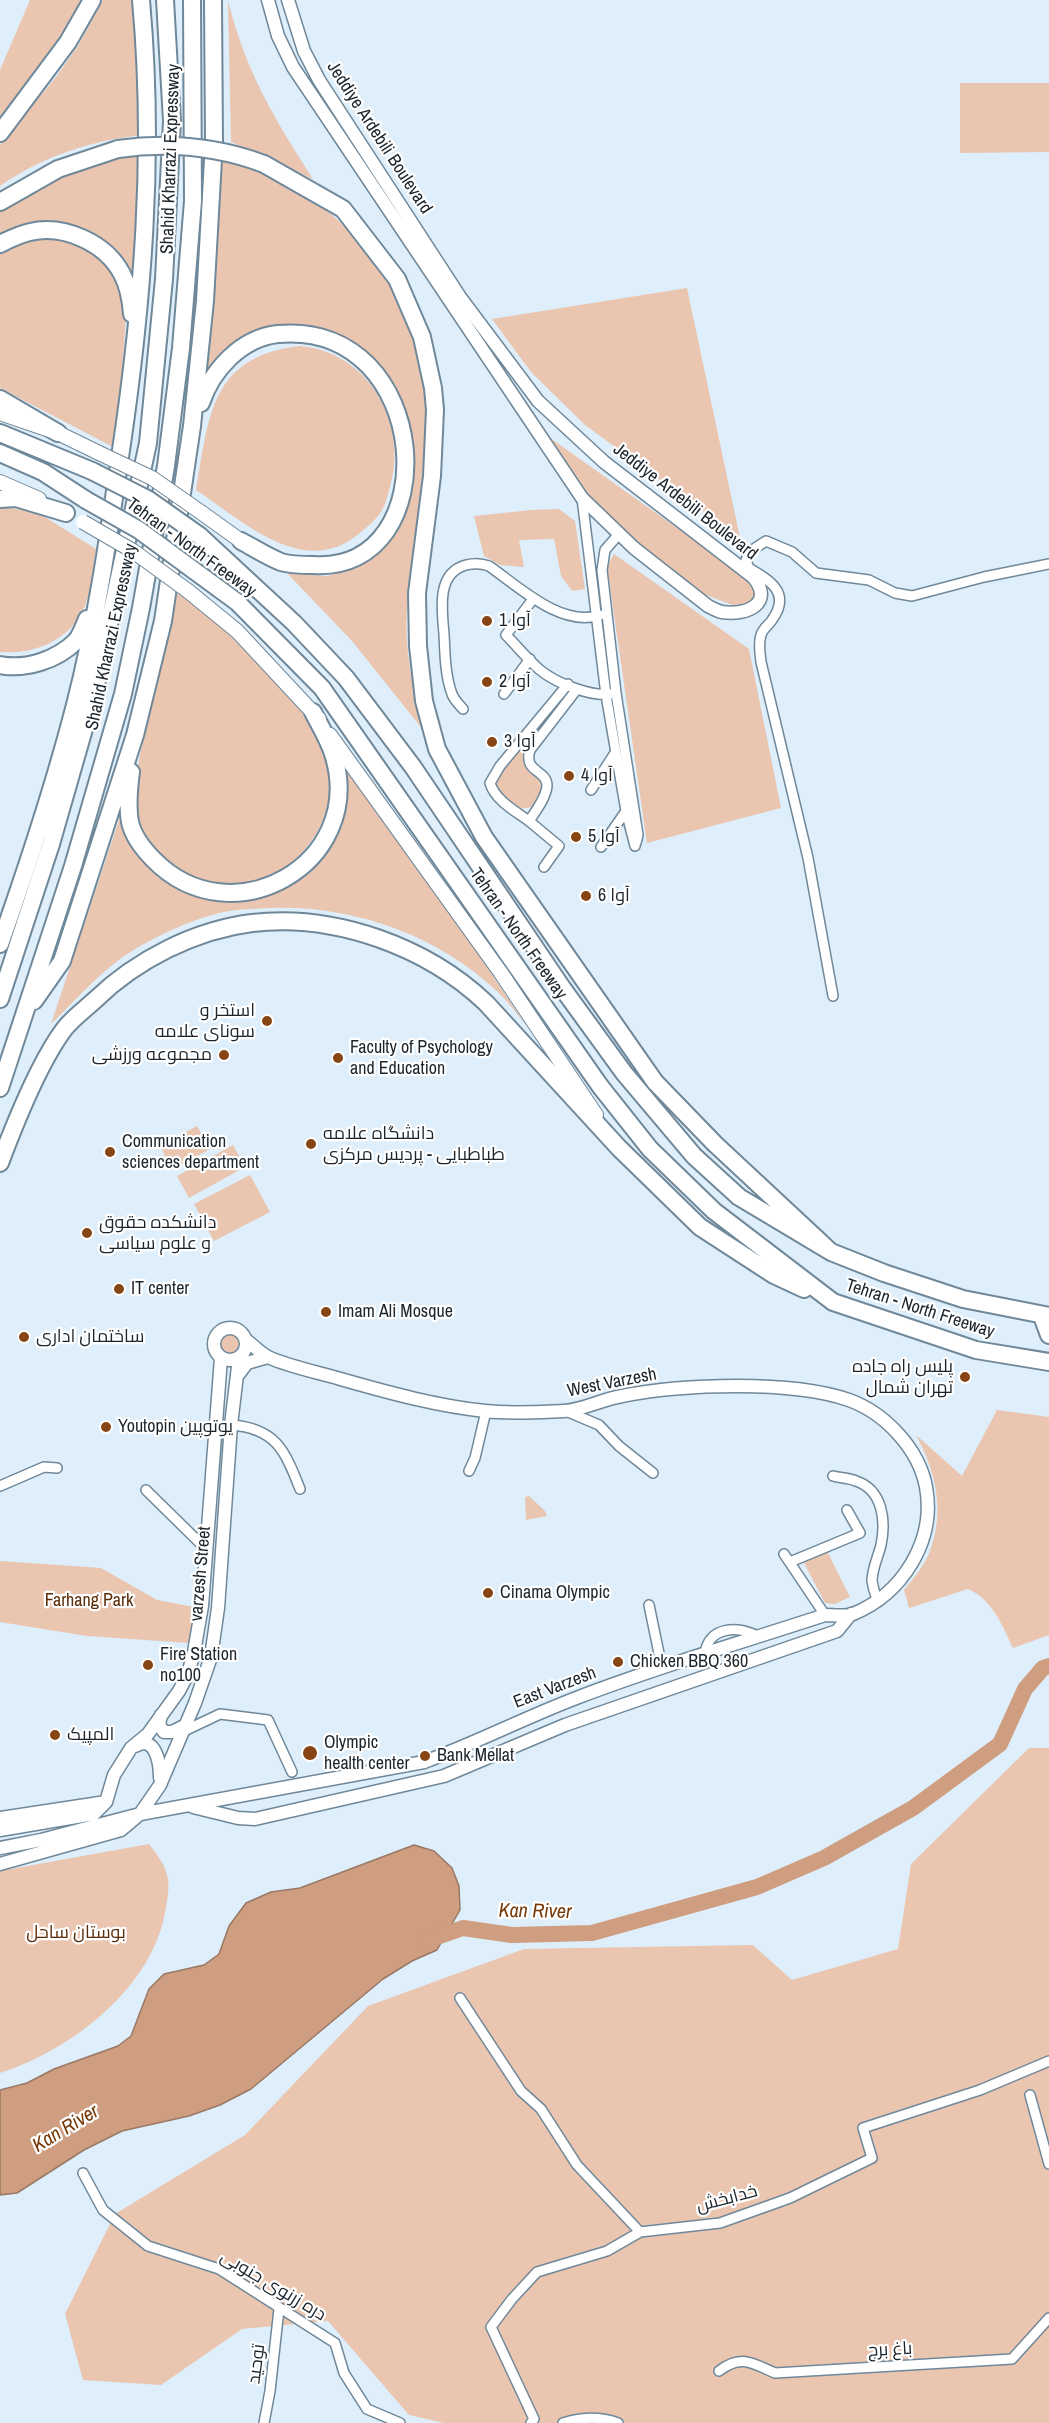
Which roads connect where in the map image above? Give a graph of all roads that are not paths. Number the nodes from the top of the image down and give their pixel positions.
1 (92, 0) edge
2 (141, 0) edge
3 (165, 0) edge
4 (192, 0) edge
5 (213, 0) edge
6 (268, 0) edge
7 (288, 0) edge
8 (0, 133) edge
9 (0, 202) edge
10 (0, 244) edge
11 (135, 353) junction
12 (0, 399) edge
13 (0, 413) edge
14 (192, 426) junction
15 (0, 433) edge
16 (57, 433) junction
17 (0, 453) edge
18 (0, 482) edge
19 (582, 498) junction
20 (0, 499) edge
21 (66, 513) junction
22 (619, 534) junction
23 (241, 541) joint
24 (1049, 564) edge
25 (750, 572) junction
26 (100, 588) junction
27 (533, 599) junction
28 (607, 612) junction
29 (597, 616) junction
30 (530, 659) junction
31 (0, 665) edge
32 (568, 684) junction
33 (578, 689) junction
34 (504, 694) dead end
35 (611, 694) junction
36 (463, 709) dead end
37 (313, 712) junction
38 (135, 735) junction
39 (615, 753) junction
40 (591, 790) dead end
41 (626, 811) junction
42 (529, 821) junction
43 (601, 847) dead end
44 (544, 867) dead end
45 (0, 944) edge
46 (833, 996) dead end
47 (0, 999) edge
48 (23, 1016) junction
49 (0, 1088) edge
50 (618, 1148) junction
51 (0, 1163) edge
52 (831, 1252) junction
53 (833, 1302) junction
54 (1046, 1316) edge
55 (1049, 1335) edge
56 (246, 1340) junction
57 (1049, 1345) edge
58 (268, 1357) junction
59 (221, 1358) junction
60 (239, 1358) junction
61 (1043, 1361) edge
62 (235, 1381) junction
63 (486, 1411) junction
64 (566, 1411) junction
65 (231, 1425) junction
66 (57, 1468) dead end
67 (469, 1471) dead end
68 (653, 1473) dead end
69 (833, 1476) dead end
70 (0, 1486) edge
71 (300, 1489) dead end
72 (146, 1490) dead end
73 (847, 1510) dead end
74 (928, 1514) joint
75 (206, 1549) junction
76 (877, 1599) junction
77 (649, 1605) dead end
78 (851, 1614) junction
79 (825, 1615) junction
80 (662, 1668) junction
81 (161, 1714) junction
82 (183, 1729) junction
83 (131, 1748) junction
84 (292, 1772) dead end
85 (160, 1785) junction
86 (106, 1802) junction
87 (188, 1806) junction
88 (140, 1814) junction
89 (0, 1818) edge
90 (0, 1830) edge
91 (0, 1848) edge
92 (0, 1864) edge
93 (460, 1998) dead end
94 (1049, 2061) edge
95 (1030, 2095) dead end
96 (1049, 2164) edge
97 (83, 2173) dead end
98 (640, 2232) junction
99 (279, 2309) junction
100 (1049, 2318) edge
101 (719, 2372) dead end
102 (264, 2423) edge
103 (400, 2423) edge
104 (531, 2423) edge
105 (563, 2423) edge
106 (618, 2423) edge

1 - 8 highway
2 - 11 highway
3 - 47 highway, Shahid Kharrazi Expressway
4 - 48 highway, Shahid Kharrazi Expressway
5 - 14 highway
6 - 19 main road, Jeddiye Ardebili Boulevard
7 - 25 main road, Jeddiye Ardebili Boulevard
9 - 52 highway, bridge
10 - 11 highway
11 - 26 highway
12 - 16 highway
13 - 16 main road
14 - 23 highway
14 - 38 highway
15 - 52 highway, Tehran - North Freeway, bridge
16 - 23 main road, bridge
17 - 53 highway, Tehran - North Freeway, bridge
18 - 21 main road
19 - 22 main road, Jeddiye Ardebili Boulevard
19 - 29 street
20 - 21 highway
21 - 37 main road, bridge
22 - 25 main road, Jeddiye Ardebili Boulevard
22 - 28 street
24 - 25 street
25 - 46 street
26 - 31 highway
26 - 45 highway
27 - 29 street
27 - 30 street
27 - 36 street
28 - 29 street
28 - 35 street
29 - 35 street
30 - 32 street
30 - 34 street
32 - 33 street
32 - 42 street
33 - 35 street
33 - 42 street
35 - 39 street
35 - 41 street
37 - 38 highway
37 - 50 main road
38 - 48 highway
39 - 40 street
39 - 41 street
41 - 43 street
42 - 44 street
48 - 49 highway, Shahid Kharrazi Expressway
50 - 51 highway
50 - 53 highway
52 - 54 highway, Tehran - North Freeway
53 - 61 highway, Tehran - North Freeway
54 - 55 highway
56 - 58 main road, West Varzesh
56 - 59 main road
56 - 60 main road
57 - 61 highway
58 - 62 main road
58 - 63 main road, West Varzesh
59 - 60 main road
59 - 75 main road, varzesh Street
60 - 62 main road, varzesh Street
62 - 65 main road, varzesh Street
63 - 64 main road, West Varzesh
63 - 67 street
64 - 68 street
64 - 74 main road, West Varzesh
65 - 71 street
65 - 82 main road, varzesh Street
66 - 70 street
69 - 76 street
72 - 75 street
73 - 79 street
74 - 76 main road, East Varzesh
75 - 81 main road, varzesh Street
76 - 78 main road, East Varzesh
77 - 80 street
78 - 79 main road, East Varzesh
78 - 87 main road
79 - 80 main road, East Varzesh
80 - 87 main road, East Varzesh
81 - 82 main road
81 - 83 main road, varzesh Street
82 - 84 street
82 - 85 main road, varzesh Street
83 - 85 main road
83 - 86 main road, varzesh Street
85 - 88 main road, varzesh Street
86 - 89 main road
86 - 90 main road
87 - 88 main road, East Varzesh
88 - 91 main road, East Varzesh
88 - 92 main road
93 - 98 street
94 - 98 street, خدابخش
95 - 96 street
97 - 99 street, دره زرنوی جنوبی
98 - 104 street, خدابخش
99 - 102 street, توحید
99 - 103 street, دره زرنوی جنوبی
100 - 101 street, باغ برج
105 - 106 street

